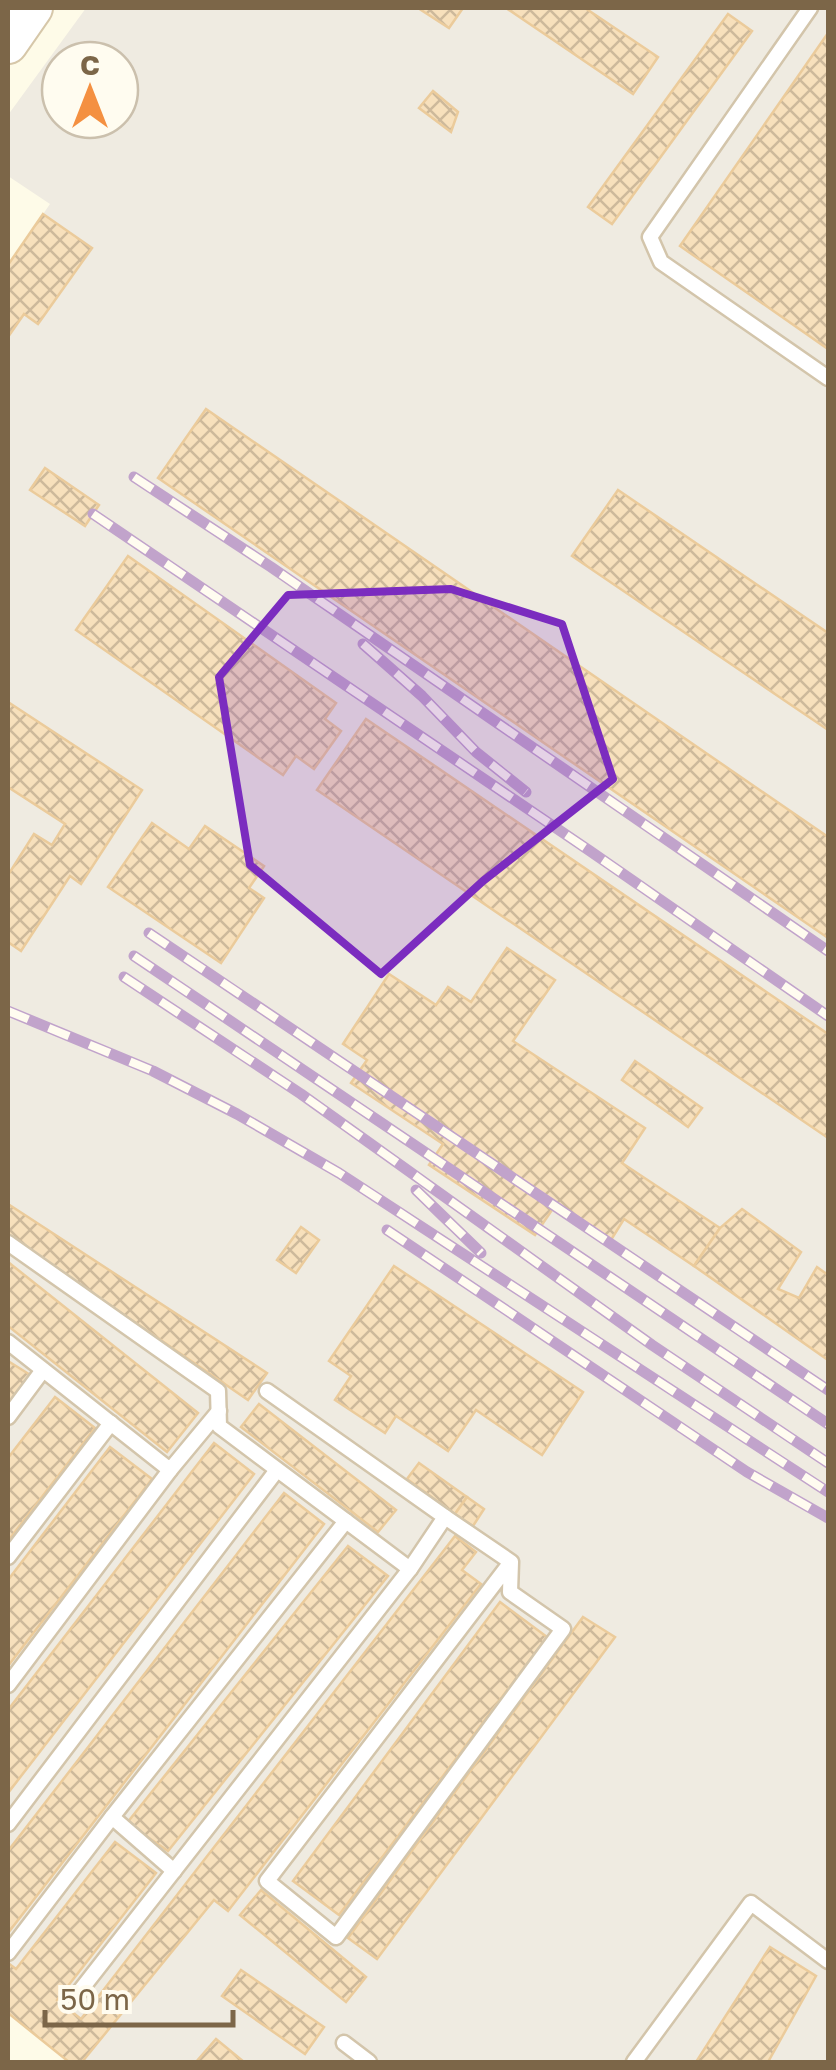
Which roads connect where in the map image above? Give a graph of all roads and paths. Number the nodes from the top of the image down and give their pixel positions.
1 (33, 8) edge
2 (810, 8) edge
3 (8, 44) edge
4 (828, 378) edge
5 (8, 1243) edge
6 (8, 1342) edge
7 (43, 1370) junction
8 (266, 1391) dead end
9 (218, 1410) junction
10 (8, 1418) edge
11 (111, 1424) junction
12 (170, 1470) junction
13 (277, 1470) junction
14 (445, 1517) junction
15 (346, 1522) junction
16 (8, 1557) edge
17 (511, 1562) junction
18 (410, 1569) junction
19 (8, 1684) edge
20 (112, 1817) junction
21 (8, 1824) edge
22 (174, 1871) junction
23 (8, 1953) edge
24 (828, 1961) edge
25 (76, 1996) dead end
26 (344, 2044) dead end
27 (369, 2062) edge
28 (634, 2062) edge

1 - 3 main road
2 - 4 lane
5 - 9 lane
6 - 7 lane
7 - 10 lane
7 - 11 lane
8 - 14 lane
9 - 12 lane
9 - 13 lane
11 - 12 lane
11 - 16 lane
12 - 19 lane
13 - 15 lane
13 - 21 lane
14 - 17 lane
14 - 18 lane
15 - 18 lane
15 - 20 lane
17 - 17 lane
18 - 22 lane
20 - 22 lane
20 - 23 lane
22 - 25 lane
24 - 28 lane
26 - 27 lane

